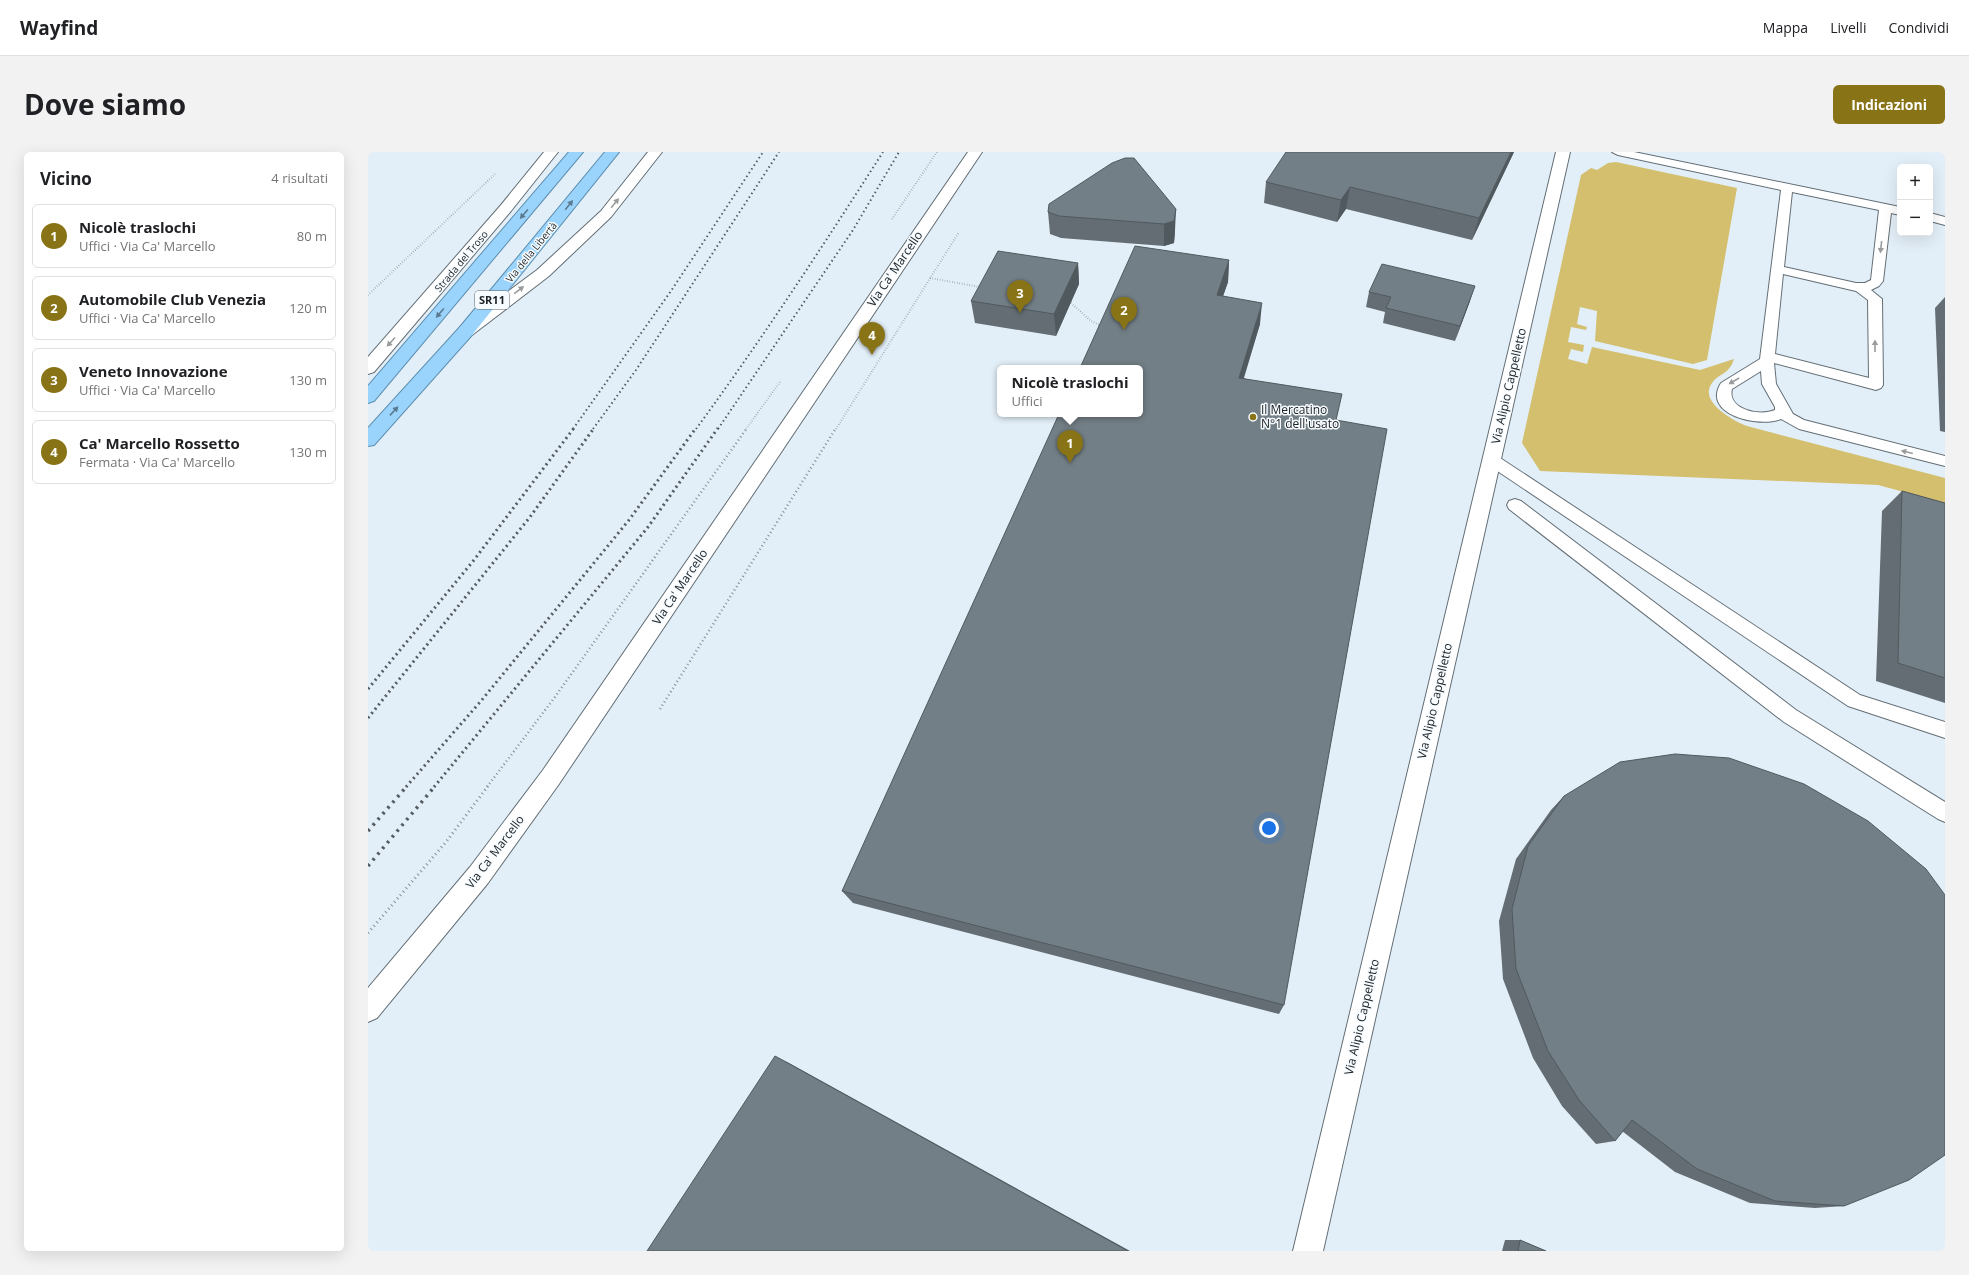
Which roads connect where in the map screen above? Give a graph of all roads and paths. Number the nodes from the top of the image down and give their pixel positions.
1 (551, 152) edge
2 (576, 152) edge
3 (655, 152) edge
4 (937, 152) edge
5 (975, 152) edge
6 (1563, 152) edge
7 (1618, 152) edge
8 (611, 153) edge
9 (500, 168) dead end
10 (1787, 188) junction
11 (1885, 208) junction
12 (1897, 210) edge
13 (1933, 218) edge
14 (1945, 220) edge
15 (888, 224) dead end
16 (959, 232) dead end
17 (1778, 269) junction
18 (930, 278) junction
19 (1860, 287) junction
20 (986, 288) edge
21 (368, 295) edge
22 (1070, 304) edge
23 (1109, 328) edge
24 (466, 331) junction
25 (1767, 359) junction
26 (368, 368) edge
27 (780, 381) dead end
28 (368, 397) edge
29 (1782, 407) junction
30 (368, 440) edge
31 (1492, 460) junction
32 (1945, 461) edge
33 (1515, 506) dead end
34 (660, 709) dead end
35 (1945, 730) edge
36 (1945, 813) edge
37 (368, 932) edge
38 (368, 1009) edge
39 (1308, 1251) edge

1 -> 26 street, Strada del Troso
2 -> 28 highway, SR11
24 -> 3 street
4 - 15 path
5 - 38 street, Via Ca' Marcello
6 - 31 street, Via Alipio Cappelletto
7 - 10 lane
24 -> 8 highway, Via della Libertà / SR11
9 - 21 path
10 - 11 lane
10 - 17 lane
11 - 12 lane
11 -> 19 lane
13 - 14 lane
16 - 18 path
17 - 19 lane
17 - 25 lane
18 - 20 path
18 - 34 path
25 -> 19 lane
22 - 23 path
30 -> 24 highway, Via della Libertà / SR11
25 - 29 lane
25 -> 29 lane
27 - 37 path
32 -> 29 lane
31 - 35 lane
31 - 39 street, Via Alipio Cappelletto
33 - 36 lane

